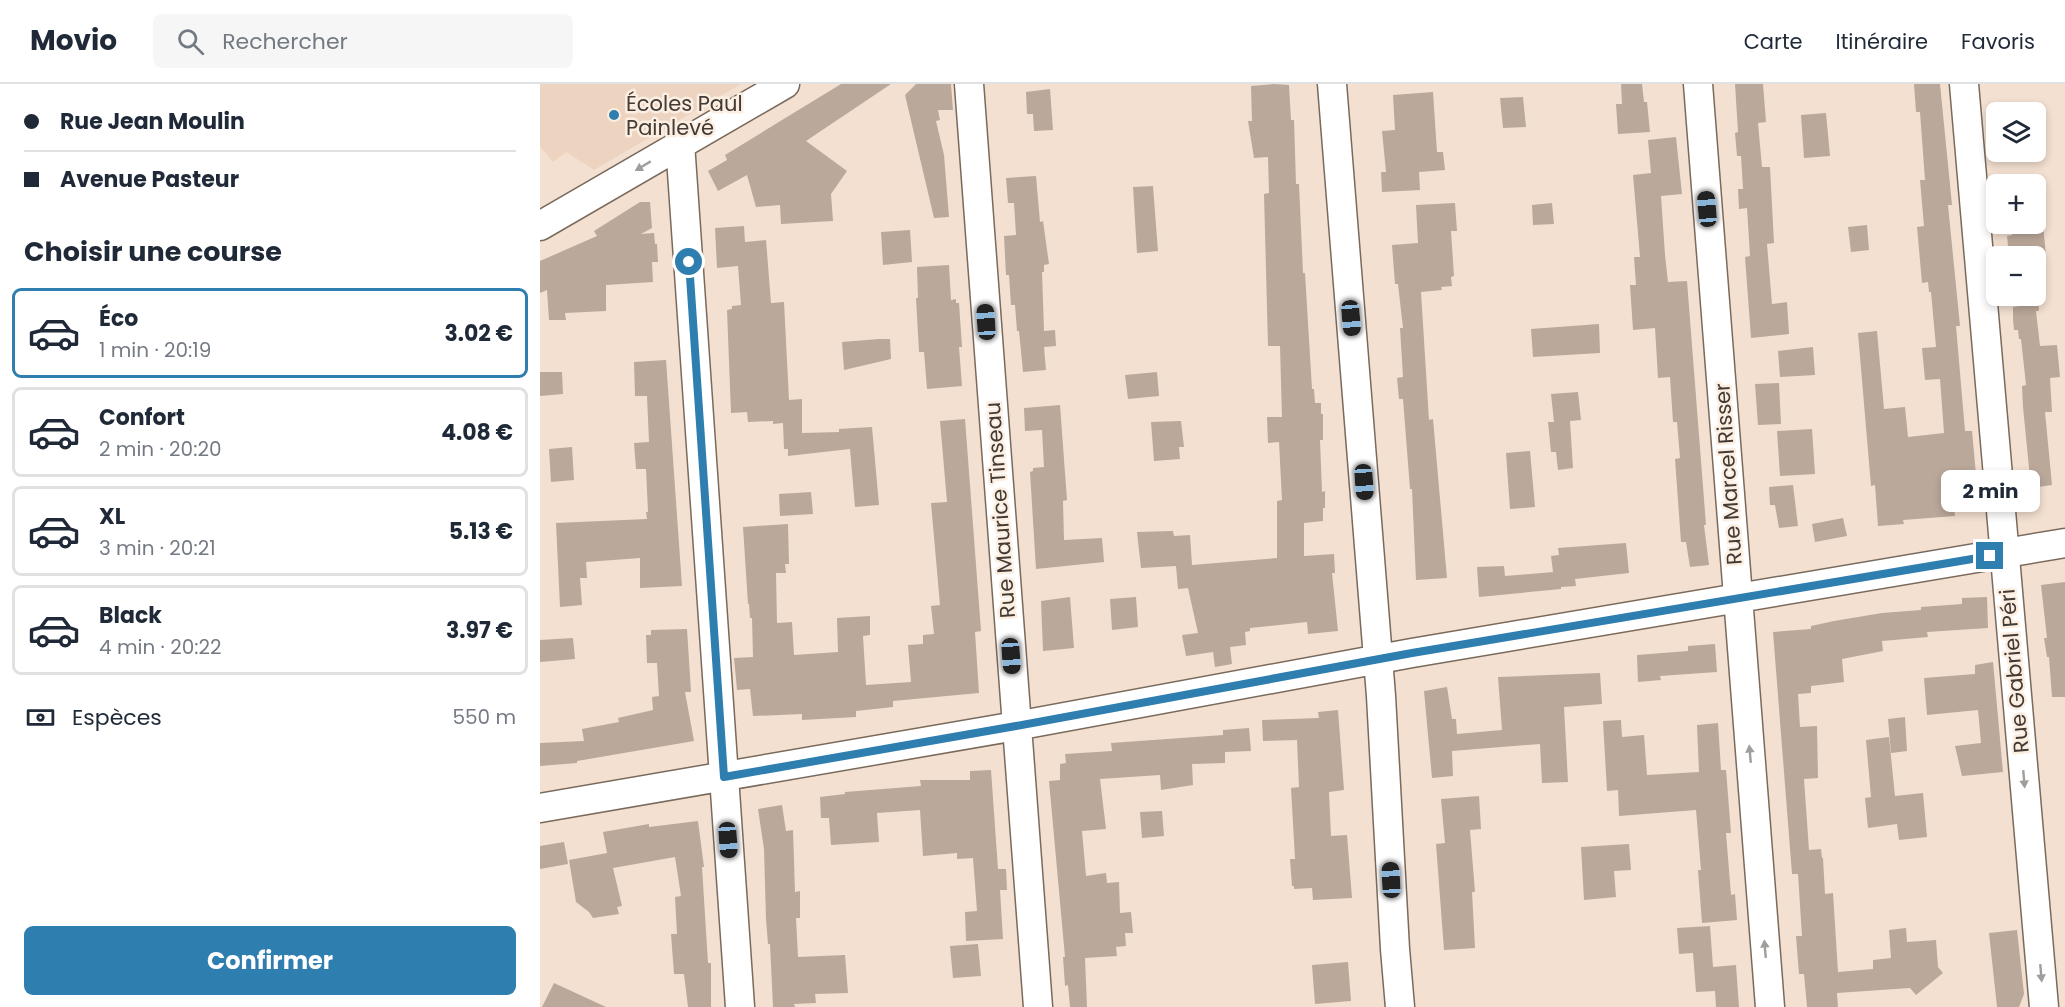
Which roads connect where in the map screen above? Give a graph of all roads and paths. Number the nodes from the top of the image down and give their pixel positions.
1 (785, 84) edge
2 (969, 84) edge
3 (1332, 84) edge
4 (1698, 84) edge
5 (1964, 84) edge
6 (680, 143) junction
7 (540, 226) edge
8 (2065, 543) edge
9 (2004, 553) junction
10 (1737, 598) junction
11 (1378, 659) junction
12 (1016, 726) junction
13 (724, 777) junction
14 (540, 808) edge
15 (740, 1007) edge
16 (1038, 1007) edge
17 (1400, 1007) edge
18 (1770, 1007) edge
19 (2044, 1007) edge

1 - 6 street
2 - 12 street, Rue Maurice Tinseau
3 - 11 street
4 - 10 street, Rue Marcel Risser
5 - 9 street, Rue Gabriel Péri
6 -> 7 street
6 - 13 street
8 - 9 street
9 - 10 street
9 -> 19 street, Rue Gabriel Péri
10 - 11 street
18 -> 10 street, Rue Marcel Risser
11 - 12 street
11 - 17 street
12 - 13 street
12 - 16 street, Rue Maurice Tinseau
13 - 14 street
13 - 15 street

